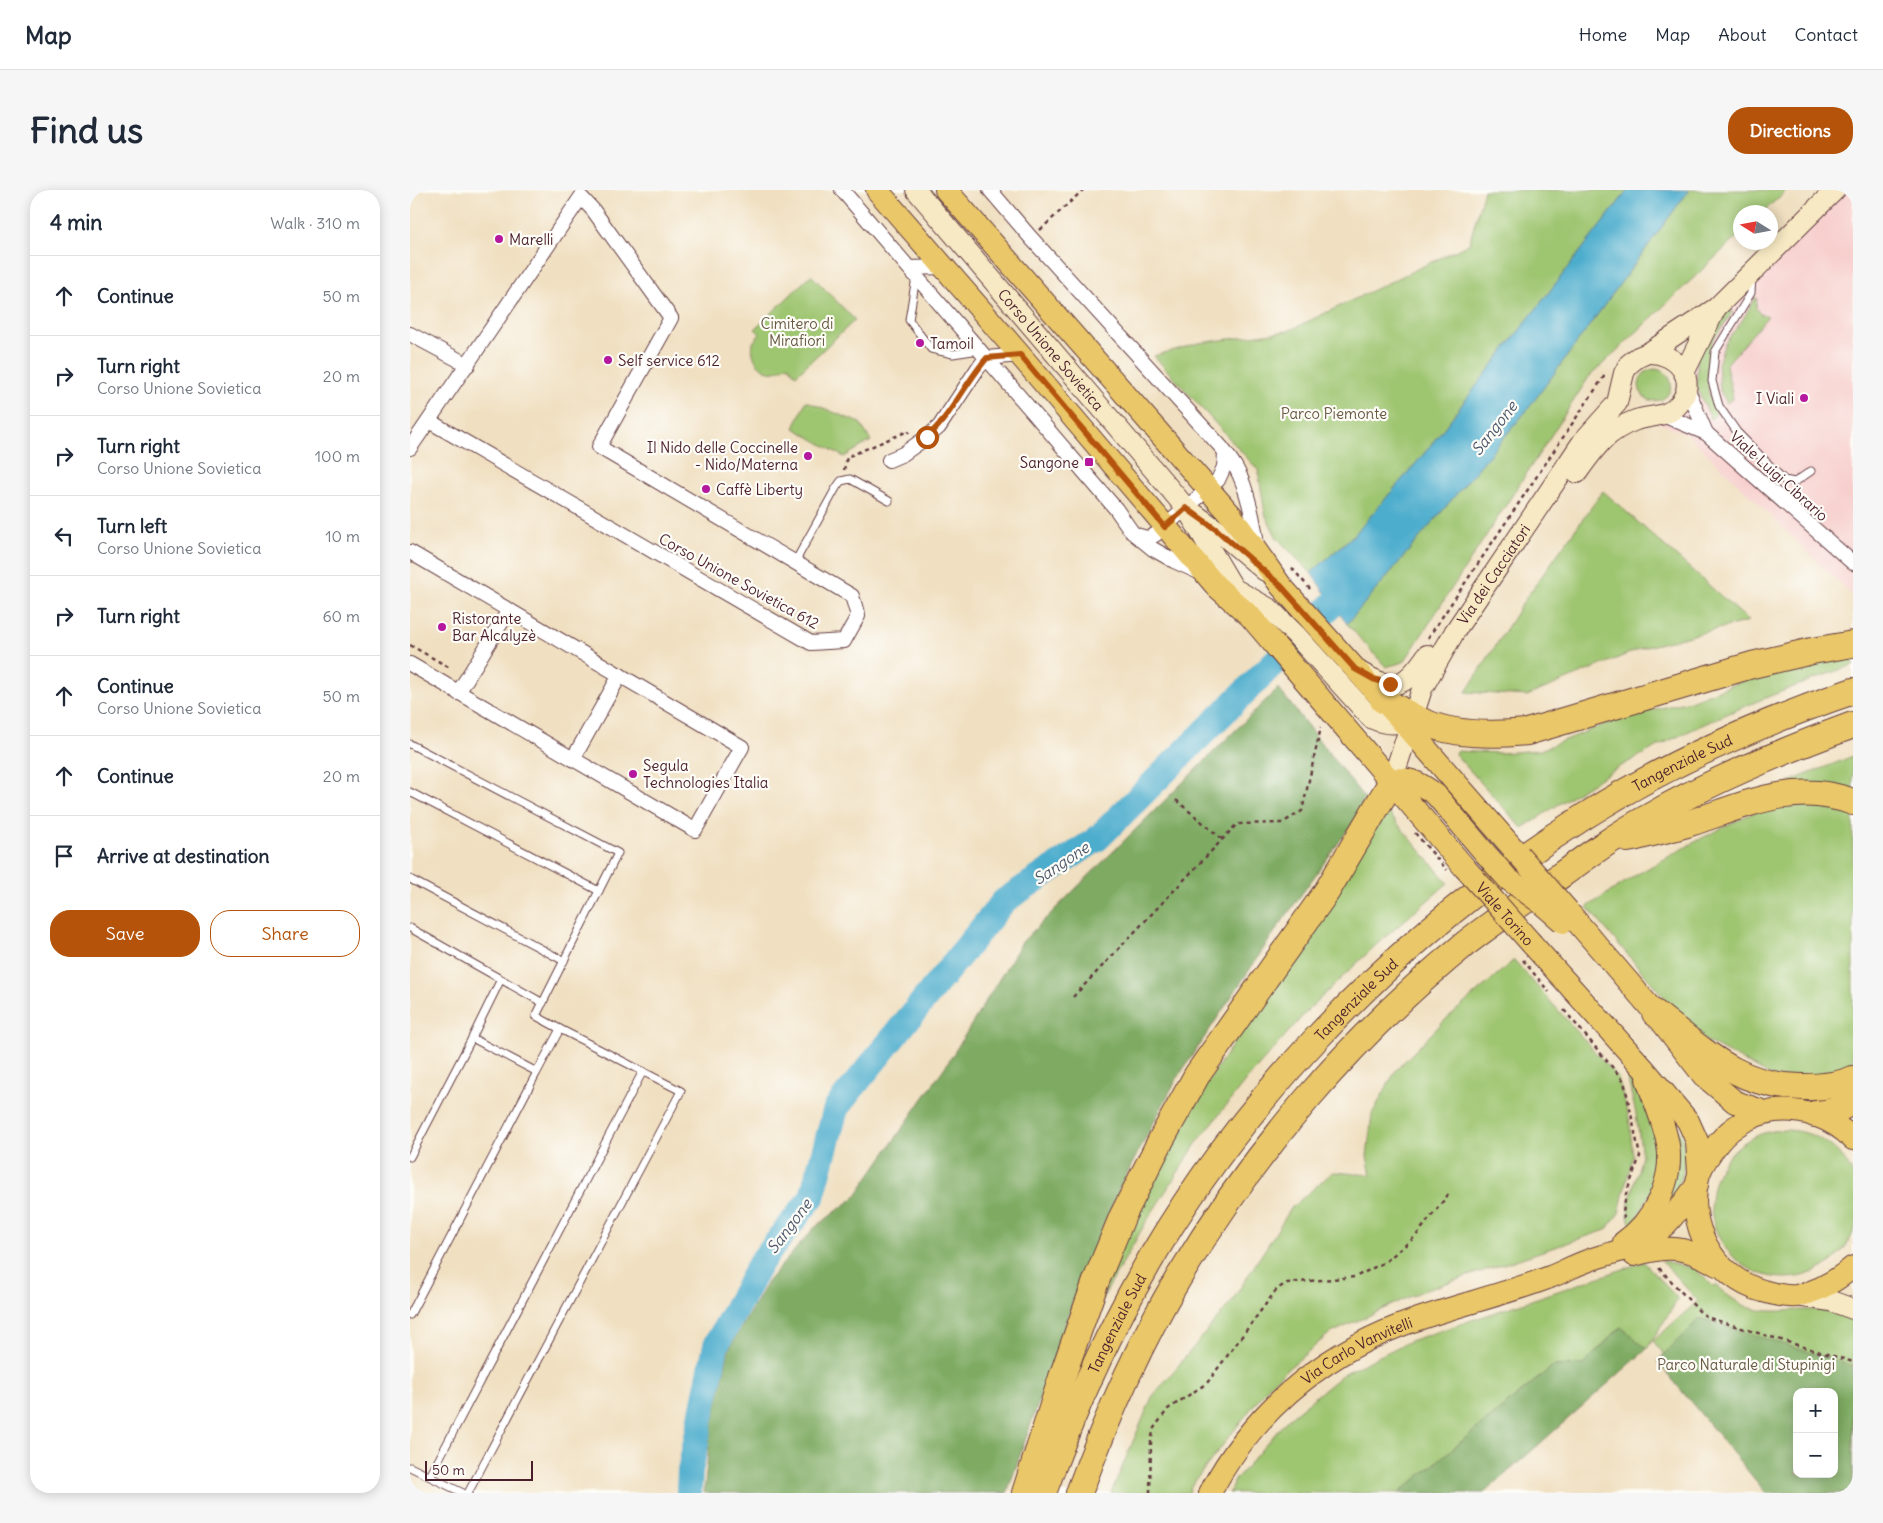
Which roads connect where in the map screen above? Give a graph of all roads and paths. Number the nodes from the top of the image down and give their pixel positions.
1 (842, 190) edge
2 (877, 190) edge
3 (916, 190) edge
4 (946, 190) edge
5 (990, 190) edge
6 (1083, 190) edge
7 (1835, 190) edge
8 (1031, 238) junction
9 (944, 267) junction
10 (913, 272) junction
11 (1752, 272) junction
12 (1716, 308) junction
13 (410, 334) edge
14 (1648, 353) junction
15 (983, 354) junction
16 (1020, 355) junction
17 (468, 365) junction
18 (1685, 378) junction
19 (1622, 383) junction
20 (1658, 416) junction
21 (429, 421) junction
22 (1706, 433) junction
23 (413, 439) edge
24 (915, 446) junction
25 (1225, 453) junction
26 (889, 460) dead end
27 (1811, 470) dead end
28 (841, 481) junction
29 (1208, 490) junction
30 (889, 501) dead end
31 (1186, 508) junction
32 (1165, 527) junction
33 (1136, 535) junction
34 (410, 552) edge
35 (1258, 555) junction
36 (795, 562) junction
37 (1853, 563) edge
38 (1207, 576) junction
39 (1286, 591) junction
40 (509, 610) junction
41 (1259, 617) junction
42 (1455, 631) junction
43 (1316, 641) junction
44 (1853, 644) edge
45 (410, 645) edge
46 (1290, 663) joint
47 (410, 664) edge
48 (450, 668) dead end
49 (1355, 669) junction
50 (620, 675) junction
51 (1853, 691) edge
52 (458, 693) junction
53 (1383, 700) joint
54 (1419, 713) junction
55 (1853, 725) edge
56 (1322, 726) dead end
57 (410, 744) edge
58 (573, 759) junction
59 (1392, 781) junction
60 (410, 792) edge
61 (1176, 800) dead end
62 (1853, 802) edge
63 (1222, 839) junction
64 (1603, 845) junction
65 (410, 879) edge
66 (599, 891) junction
67 (1567, 919) junction
68 (410, 928) edge
69 (564, 961) junction
70 (501, 979) junction
71 (1073, 998) dead end
72 (543, 1003) junction
73 (1562, 1007) dead end
74 (1655, 1013) junction
75 (560, 1029) junction
76 (472, 1038) junction
77 (1644, 1069) junction
78 (642, 1071) junction
79 (537, 1072) junction
80 (1853, 1079) edge
81 (1853, 1101) edge
82 (1766, 1112) junction
83 (1815, 1114) junction
84 (1853, 1140) edge
85 (410, 1158) edge
86 (1698, 1179) junction
87 (1451, 1191) dead end
88 (1625, 1221) dead end
89 (1603, 1256) junction
90 (1655, 1264) dead end
91 (1720, 1266) junction
92 (1853, 1267) edge
93 (1551, 1277) junction
94 (1794, 1296) junction
95 (1853, 1309) edge
96 (410, 1315) edge
97 (1853, 1362) edge
98 (410, 1467) edge
99 (430, 1476) junction
100 (463, 1493) edge
101 (468, 1493) edge
102 (1025, 1493) edge
103 (1044, 1493) edge
104 (1079, 1493) edge
105 (1150, 1493) edge
106 (1210, 1493) edge

1 - 10 street, Corso Unione Sovietica
2 - 9 main road, Corso Unione Sovietica
3 - 31 street, Corso Unione Sovietica
4 - 29 main road, Corso Unione Sovietica
5 - 8 street, Corso Unione Sovietica
6 - 8 path
7 - 11 street, Via dei Cacciatori
8 - 25 street, Corso Unione Sovietica
9 - 10 street
9 - 16 main road, Corso Unione Sovietica
10 - 15 street, Corso Unione Sovietica
10 - 15 lane
11 - 12 street, Via dei Cacciatori
11 - 27 lane
12 - 14 street, Via dei Cacciatori
12 - 18 street, Via dei Cacciatori
13 - 17 street
14 - 18 street
14 - 19 street, Via dei Cacciatori
15 - 16 street, Corso Unione Sovietica
15 - 24 street
15 - 33 street, Corso Unione Sovietica
16 - 32 main road, Corso Unione Sovietica
17 - 21 street, Corso Unione Sovietica 612
17 - 36 street, Corso Unione Sovietica 612
18 - 20 street, Via dei Cacciatori
18 - 22 street
19 - 20 street
19 - 42 street, Via dei Cacciatori
20 - 22 street
20 - 54 street, Via dei Cacciatori
21 - 23 street, Corso Unione Sovietica 612
21 - 36 street, Corso Unione Sovietica 612
22 - 37 street, Viale Luigi Cibrario
24 - 26 street
24 - 28 path
25 - 29 street
25 - 35 street, Corso Unione Sovietica
28 - 30 lane
28 - 36 lane
29 - 31 street
29 - 35 main road, Corso Unione Sovietica
31 - 32 street
31 - 39 street
31 - 41 street
32 - 33 street
32 - 38 main road, Corso Unione Sovietica
33 - 38 street, Corso Unione Sovietica
34 - 40 street
35 - 39 main road, Corso Unione Sovietica
38 - 41 main road, Corso Unione Sovietica
39 - 43 main road, Corso Unione Sovietica
40 - 50 street
40 - 52 street
41 - 43 street
41 - 46 main road, Corso Unione Sovietica
42 - 49 street
42 - 54 street, Via dei Cacciatori
43 - 49 main road, Corso Unione Sovietica
43 - 54 street
44 - 54 highway
45 - 48 path
46 - 59 main road, Viale Torino
47 - 52 street
49 - 53 main road
50 - 58 street
50 - 58 street
51 - 103 highway, Tangenziale Sud
52 - 58 street
53 - 54 highway
54 - 59 street, Via dei Cacciatori
54 - 67 main road, bridge
55 - 64 highway, Tangenziale Sud
56 - 63 path
57 - 66 lane
59 - 67 main road, bridge
59 - 77 main road, Viale Torino, bridge
59 - 102 highway
60 - 66 lane
61 - 63 path
62 - 64 highway
63 - 71 path
64 - 104 highway, Tangenziale Sud
65 - 69 lane
66 - 69 lane
67 - 74 main road
68 - 70 lane
69 - 72 lane
70 - 72 lane
70 - 76 lane
72 - 75 lane
73 - 88 path
74 - 80 highway
74 - 82 main road
75 - 78 lane
75 - 79 lane
76 - 79 lane
76 - 85 lane
77 - 86 main road, Viale Torino
77 - 89 main road
78 - 99 lane
78 - 101 lane
79 - 96 lane
81 - 83 highway
82 - 83 main road
82 - 86 main road, Via Carlo Vanvitelli
83 - 84 main road
86 - 89 main road, Via Carlo Vanvitelli
86 - 91 main road, Viale Torino
87 - 105 path
89 - 93 main road, Via Carlo Vanvitelli
90 - 97 path
91 - 93 main road, Via Carlo Vanvitelli
91 - 94 main road
92 - 94 main road
93 - 106 main road, Via Carlo Vanvitelli
94 - 95 street
98 - 99 lane
99 - 100 lane

